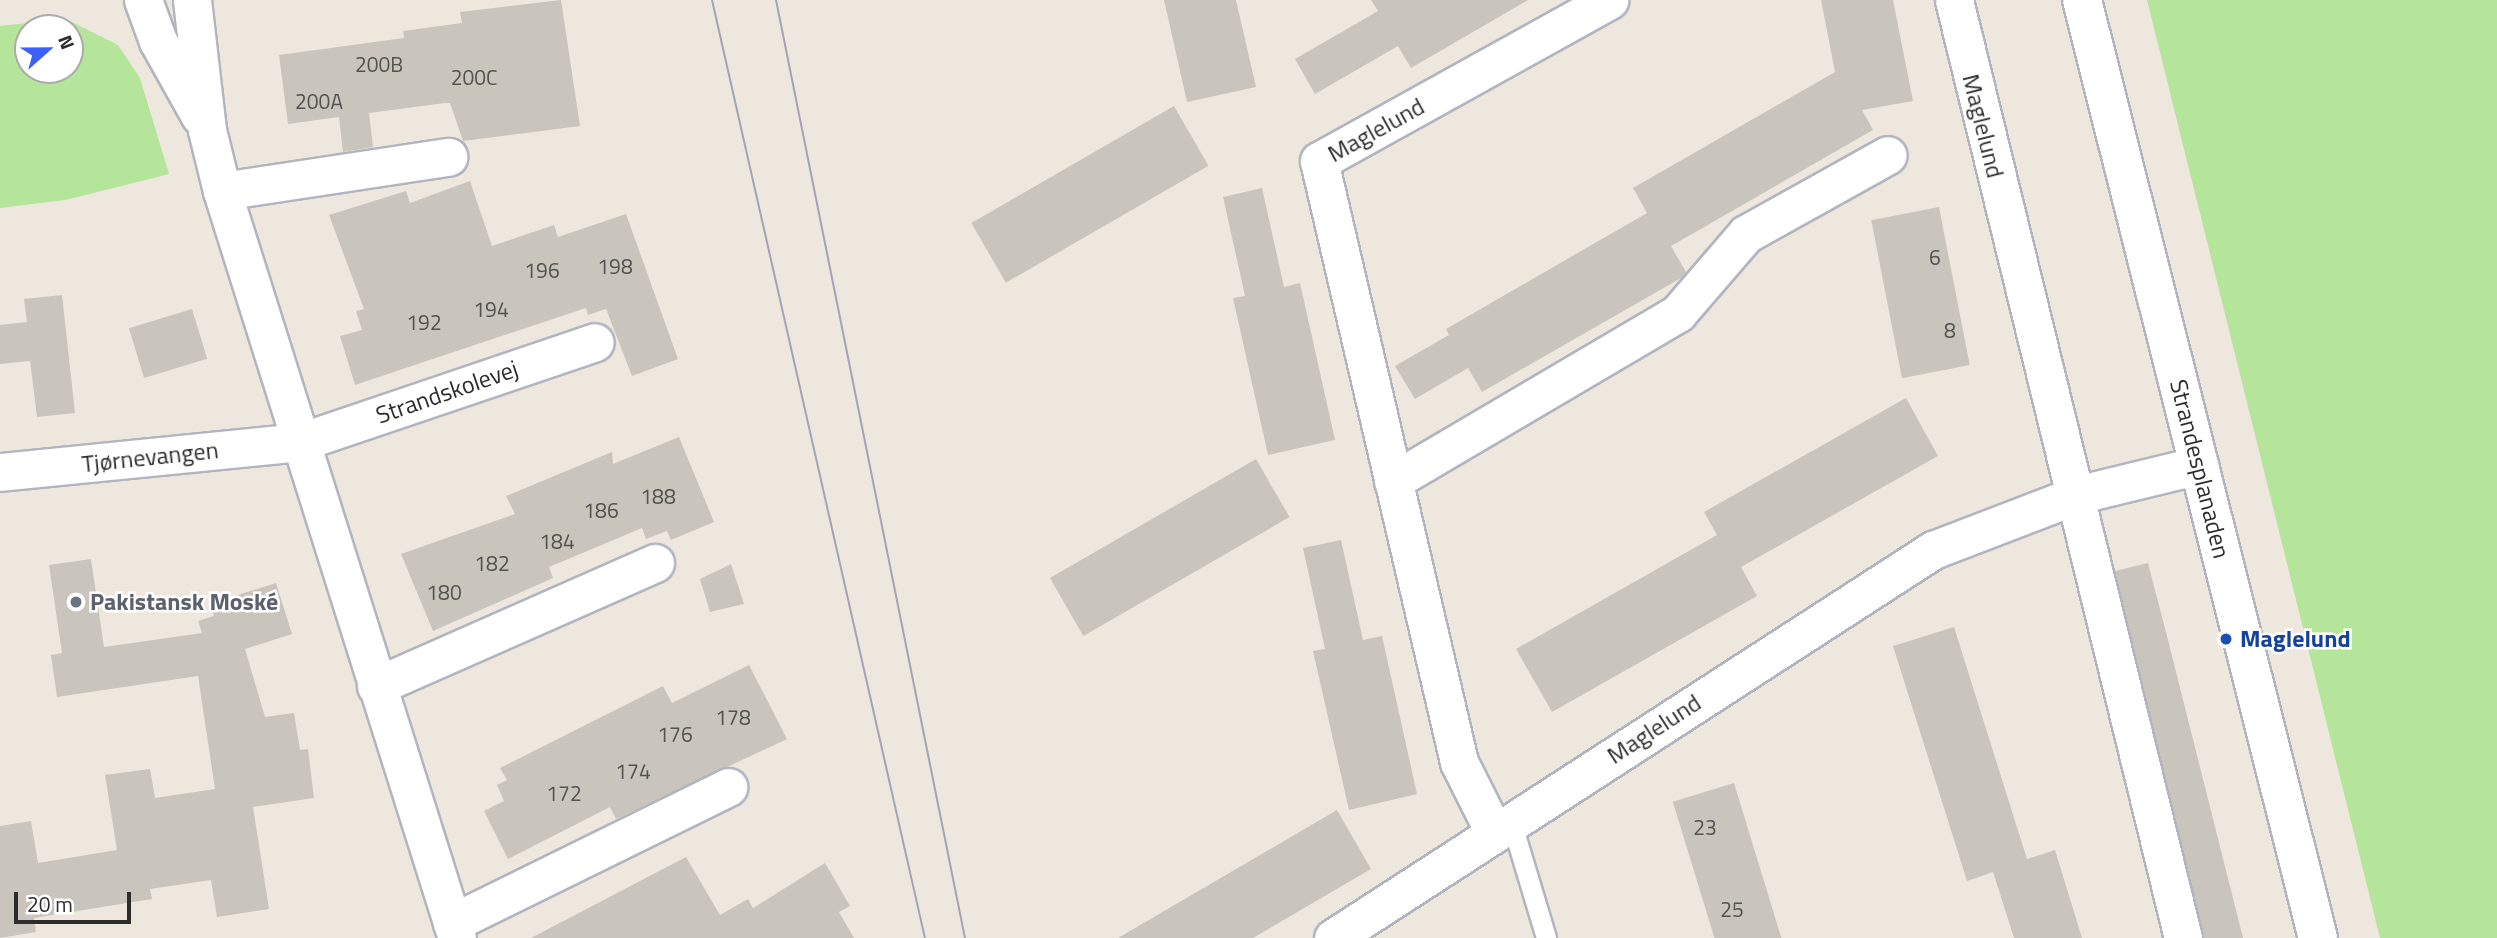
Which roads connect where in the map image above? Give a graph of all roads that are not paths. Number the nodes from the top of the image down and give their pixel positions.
1 (143, 0) edge
2 (192, 0) edge
3 (1609, 0) edge
4 (1954, 0) edge
5 (2082, 0) edge
6 (207, 130) junction
7 (1888, 155) dead end
8 (448, 157) dead end
9 (222, 191) junction
10 (595, 342) dead end
11 (300, 442) junction
12 (2199, 465) junction
13 (0, 472) edge
14 (1393, 481) junction
15 (2076, 495) junction
16 (655, 563) dead end
17 (376, 685) junction
18 (728, 787) dead end
19 (1502, 826) junction
20 (454, 931) edge
21 (1333, 938) edge
22 (1546, 938) edge
23 (2183, 938) edge
24 (2318, 938) edge

1 - 6 street
2 - 6 street
3 - 14 street, Maglelund
4 - 15 street, Maglelund
5 - 12 street, Strandesplanaden
6 - 9 street
7 - 14 street
8 - 9 street
9 - 11 street
10 - 11 street, Strandskolevej
11 - 13 street, Tjørnevangen
11 - 17 street
12 - 15 street, Maglelund
12 - 24 street, Strandesplanaden
14 - 19 street, Maglelund
15 - 19 street, Maglelund
15 - 23 street, Maglelund
16 - 17 street
17 - 20 street
18 - 20 street
19 - 21 street, Maglelund
19 - 22 lane

